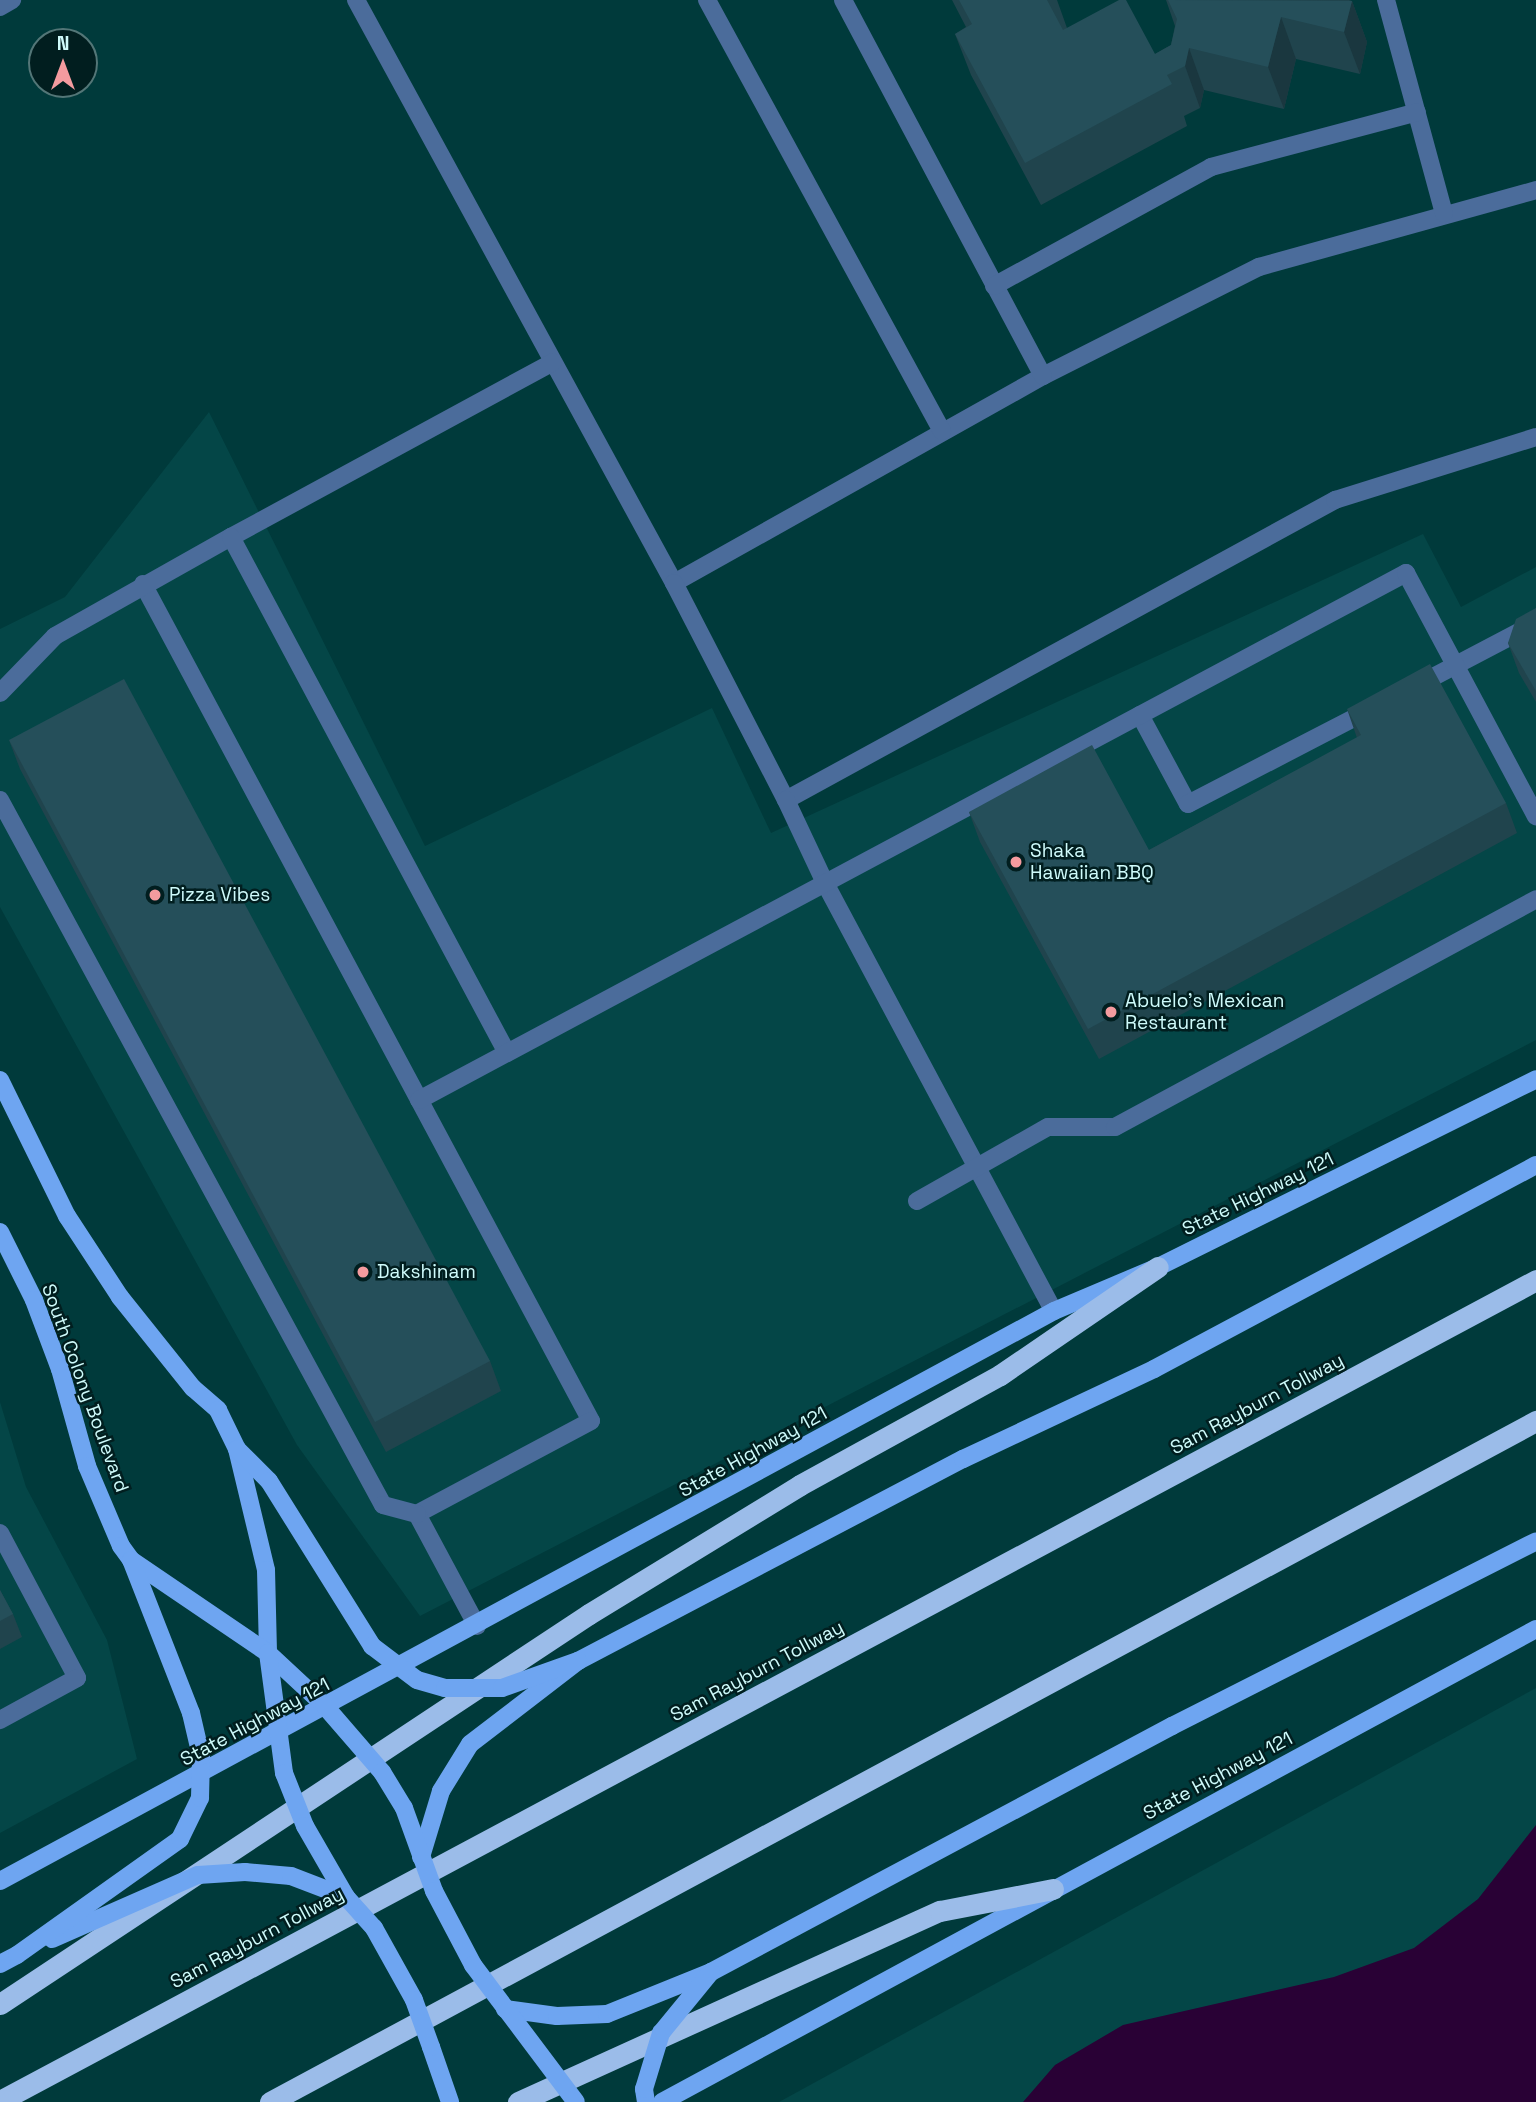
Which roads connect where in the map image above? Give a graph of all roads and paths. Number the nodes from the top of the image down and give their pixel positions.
1 (12, 0) edge
2 (356, 0) edge
3 (707, 0) edge
4 (843, 0) edge
5 (1386, 0) edge
6 (0, 7) edge
7 (1417, 112) junction
8 (1536, 190) edge
9 (1444, 213) junction
10 (994, 286) junction
11 (553, 362) junction
12 (1042, 376) junction
13 (942, 431) junction
14 (1536, 437) edge
15 (231, 537) junction
16 (674, 583) junction
17 (143, 584) junction
18 (1536, 623) edge
19 (1458, 665) junction
20 (0, 693) edge
21 (1140, 715) junction
22 (0, 800) edge
23 (786, 800) junction
24 (1536, 816) edge
25 (825, 883) junction
26 (1536, 899) edge
27 (507, 1054) junction
28 (1536, 1079) edge
29 (0, 1080) edge
30 (419, 1100) junction
31 (1536, 1165) edge
32 (977, 1167) junction
33 (916, 1201) dead end
34 (0, 1232) edge
35 (1158, 1267) junction
36 (1536, 1280) edge
37 (1054, 1311) junction
38 (1536, 1421) edge
39 (237, 1449) junction
40 (418, 1514) junction
41 (0, 1533) edge
42 (1536, 1541) edge
43 (131, 1560) junction
44 (478, 1626) junction
45 (1536, 1629) edge
46 (268, 1653) junction
47 (578, 1661) junction
48 (0, 1720) edge
49 (421, 1857) junction
50 (0, 1881) edge
51 (1053, 1889) junction
52 (346, 1897) junction
53 (17, 1955) junction
54 (0, 1964) edge
55 (711, 1972) junction
56 (0, 2004) edge
57 (505, 2009) junction
58 (0, 2101) edge
59 (270, 2102) edge
60 (450, 2102) edge
61 (519, 2102) edge
62 (576, 2102) edge
63 (646, 2102) edge
64 (662, 2102) edge

1 - 6 lane
2 - 11 lane
3 - 13 lane
4 - 10 lane
5 - 7 lane
7 - 9 lane
7 - 10 lane
8 - 9 lane
9 - 12 lane
10 - 12 lane
11 - 15 lane
11 - 16 lane
12 - 13 lane
13 - 16 lane
14 - 23 lane
15 - 17 lane
15 - 27 lane
16 - 23 lane
17 - 20 lane
17 - 30 lane
18 - 19 lane
19 - 21 lane
19 - 21 lane
19 - 24 lane
21 - 25 lane
22 - 40 lane
23 - 25 lane
25 - 27 lane
25 - 32 lane
26 - 32 lane
27 - 30 lane
28 - 35 main road, State Highway 121
29 - 39 main road
30 - 40 lane
31 - 47 main road
32 - 33 lane
32 - 37 lane
34 - 43 main road, South Colony Boulevard
35 - 37 main road, State Highway 121
35 - 56 highway
36 - 58 highway, Sam Rayburn Tollway
37 - 44 main road, State Highway 121
38 - 59 highway
39 - 46 main road
39 - 47 main road, bridge
40 - 44 lane
41 - 48 lane
42 - 55 main road
43 - 46 main road, South Colony Boulevard
43 - 53 main road, bridge
44 - 50 main road, State Highway 121
45 - 51 main road, State Highway 121
46 - 49 main road, South Colony Boulevard, bridge
46 - 52 main road, bridge
47 - 49 main road, bridge
49 - 57 main road, South Colony Boulevard, bridge
51 - 61 highway
51 - 64 main road, State Highway 121
52 - 53 main road, bridge
52 - 60 main road, bridge
53 - 54 main road
55 - 57 main road, bridge
55 - 63 main road, bridge
57 - 62 main road, South Colony Boulevard, bridge

